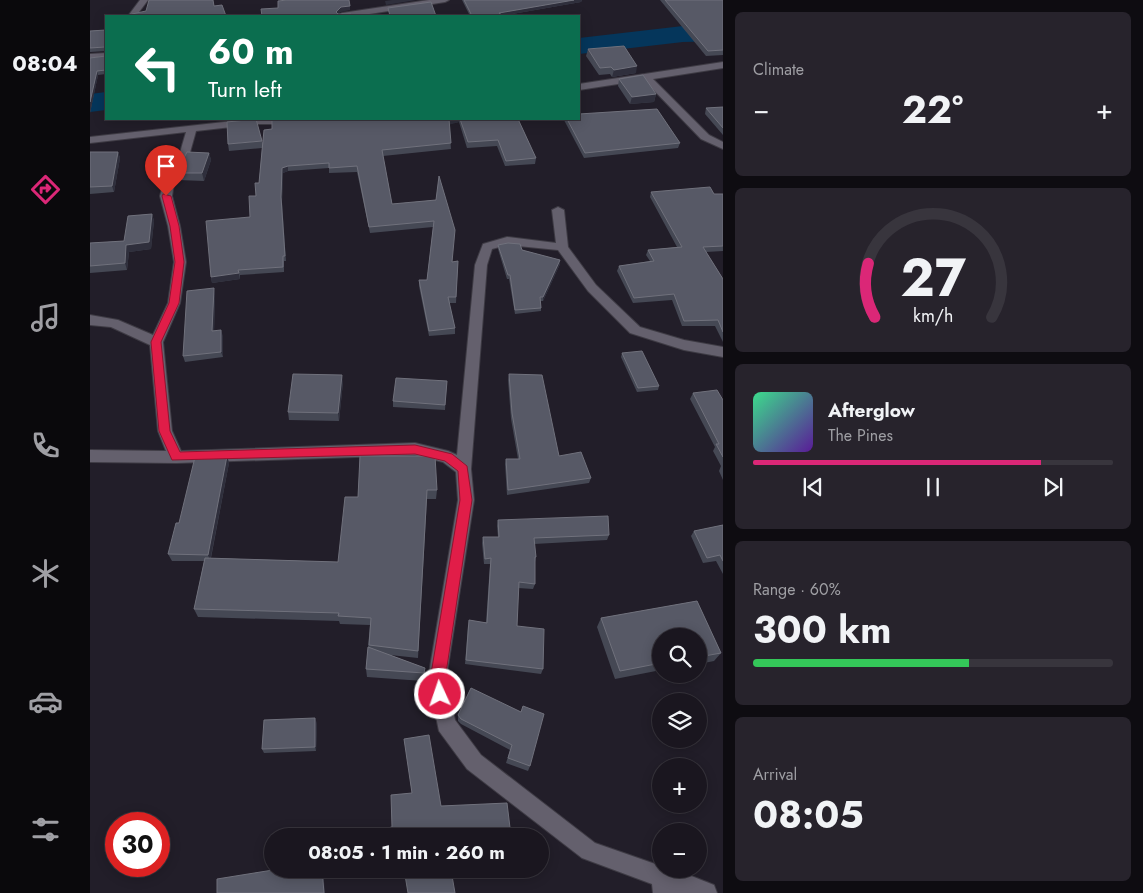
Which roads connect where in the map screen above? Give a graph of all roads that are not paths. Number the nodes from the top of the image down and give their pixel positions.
1 (144, 0) edge
2 (384, 0) edge
3 (445, 0) edge
4 (388, 9) junction
5 (133, 15) edge
6 (349, 15) edge
7 (105, 56) edge
8 (90, 57) edge
9 (723, 65) edge
10 (646, 77) junction
11 (580, 87) edge
12 (258, 120) edge
13 (301, 121) edge
14 (192, 128) junction
15 (90, 140) edge
16 (723, 146) edge
17 (558, 210) dead end
18 (562, 248) junction
19 (90, 320) edge
20 (156, 342) junction
21 (723, 352) edge
22 (90, 456) edge
23 (176, 457) junction
24 (463, 469) junction
25 (663, 885) edge
26 (706, 893) edge

1 - 5 street
2 - 4 street
3 - 4 street
4 - 6 street
7 - 8 street
9 - 10 street
10 - 11 street
10 - 16 street
12 - 13 street
12 - 14 street
14 - 15 street
14 - 20 street
17 - 18 street
18 - 21 street
18 - 24 street
19 - 20 street
20 - 23 street
22 - 23 street
23 - 24 street
24 - 25 street
25 - 26 street

